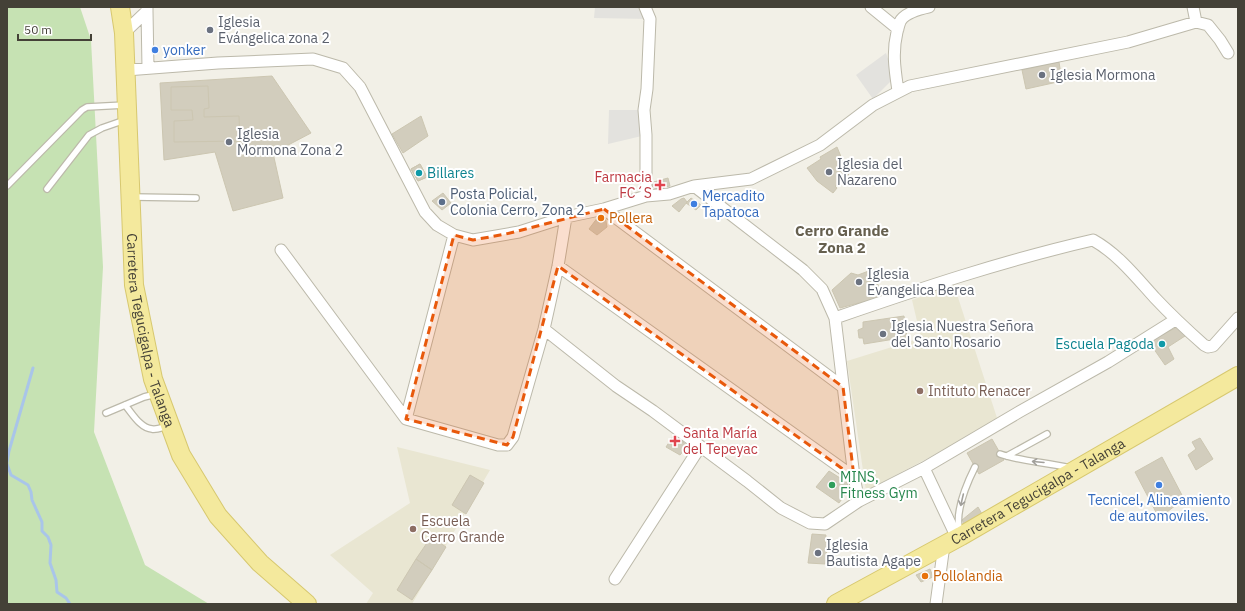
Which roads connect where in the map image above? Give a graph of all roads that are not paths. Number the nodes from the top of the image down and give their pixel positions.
1 (120, 7) edge
2 (645, 7) edge
3 (871, 7) edge
4 (929, 7) edge
5 (1193, 7) edge
6 (147, 9) edge
7 (1196, 22) junction
8 (898, 29) junction
9 (124, 33) junction
10 (1228, 53) dead end
11 (148, 68) junction
12 (126, 70) junction
13 (898, 91) junction
14 (127, 112) junction
15 (7, 186) edge
16 (694, 186) junction
17 (47, 189) dead end
18 (646, 196) junction
19 (130, 197) junction
20 (196, 198) dead end
21 (604, 209) junction
22 (566, 217) junction
23 (454, 235) junction
24 (281, 250) dead end
25 (558, 266) junction
26 (835, 318) junction
27 (1238, 318) edge
28 (1176, 320) junction
29 (544, 329) junction
30 (1238, 376) edge
31 (843, 387) junction
32 (158, 394) junction
33 (125, 405) junction
34 (106, 413) dead end
35 (406, 419) junction
36 (170, 426) junction
37 (1047, 434) dead end
38 (700, 447) junction
39 (1000, 454) dead end
40 (1008, 456) junction
41 (975, 467) dead end
42 (924, 468) junction
43 (1076, 470) junction
44 (854, 477) junction
45 (859, 501) junction
46 (954, 539) junction
47 (615, 579) dead end
48 (307, 604) edge
49 (836, 604) edge
50 (936, 604) edge

1 - 9 main road, Carretera Tegucigalpa - Talanga
2 - 18 street
3 - 8 street
4 - 8 street
5 - 7 street
6 - 9 street
6 - 11 street
7 - 10 street
7 - 13 street
8 - 13 street
9 - 12 main road, Carretera Tegucigalpa - Talanga
11 - 12 street
11 - 23 street
12 - 14 main road, Carretera Tegucigalpa - Talanga
13 - 16 street
14 - 15 lane
14 - 17 lane
14 - 19 main road, Carretera Tegucigalpa - Talanga
16 - 18 street
16 - 26 street
18 - 21 street
19 - 20 lane
19 - 32 main road, Carretera Tegucigalpa - Talanga
21 - 22 street
21 - 31 street
22 - 23 street
22 - 25 street
23 - 35 street
24 - 35 street
25 - 29 street
25 - 44 street
26 - 28 street
26 - 31 street
27 - 28 street
28 - 42 street
29 - 35 street
29 - 38 street
30 - 43 main road, Carretera Tegucigalpa - Talanga
31 - 44 street
32 - 33 lane
32 - 36 main road, Carretera Tegucigalpa - Talanga
33 - 34 lane
33 - 36 lane
36 - 48 main road, Carretera Tegucigalpa - Talanga
37 - 40 lane
38 - 45 street
38 - 47 street
39 - 40 lane
43 -> 40 lane
41 -> 46 lane
42 - 45 street
42 - 46 street
43 - 46 main road, Carretera Tegucigalpa - Talanga
44 - 45 street
46 - 49 main road, Carretera Tegucigalpa - Talanga
46 - 50 street

